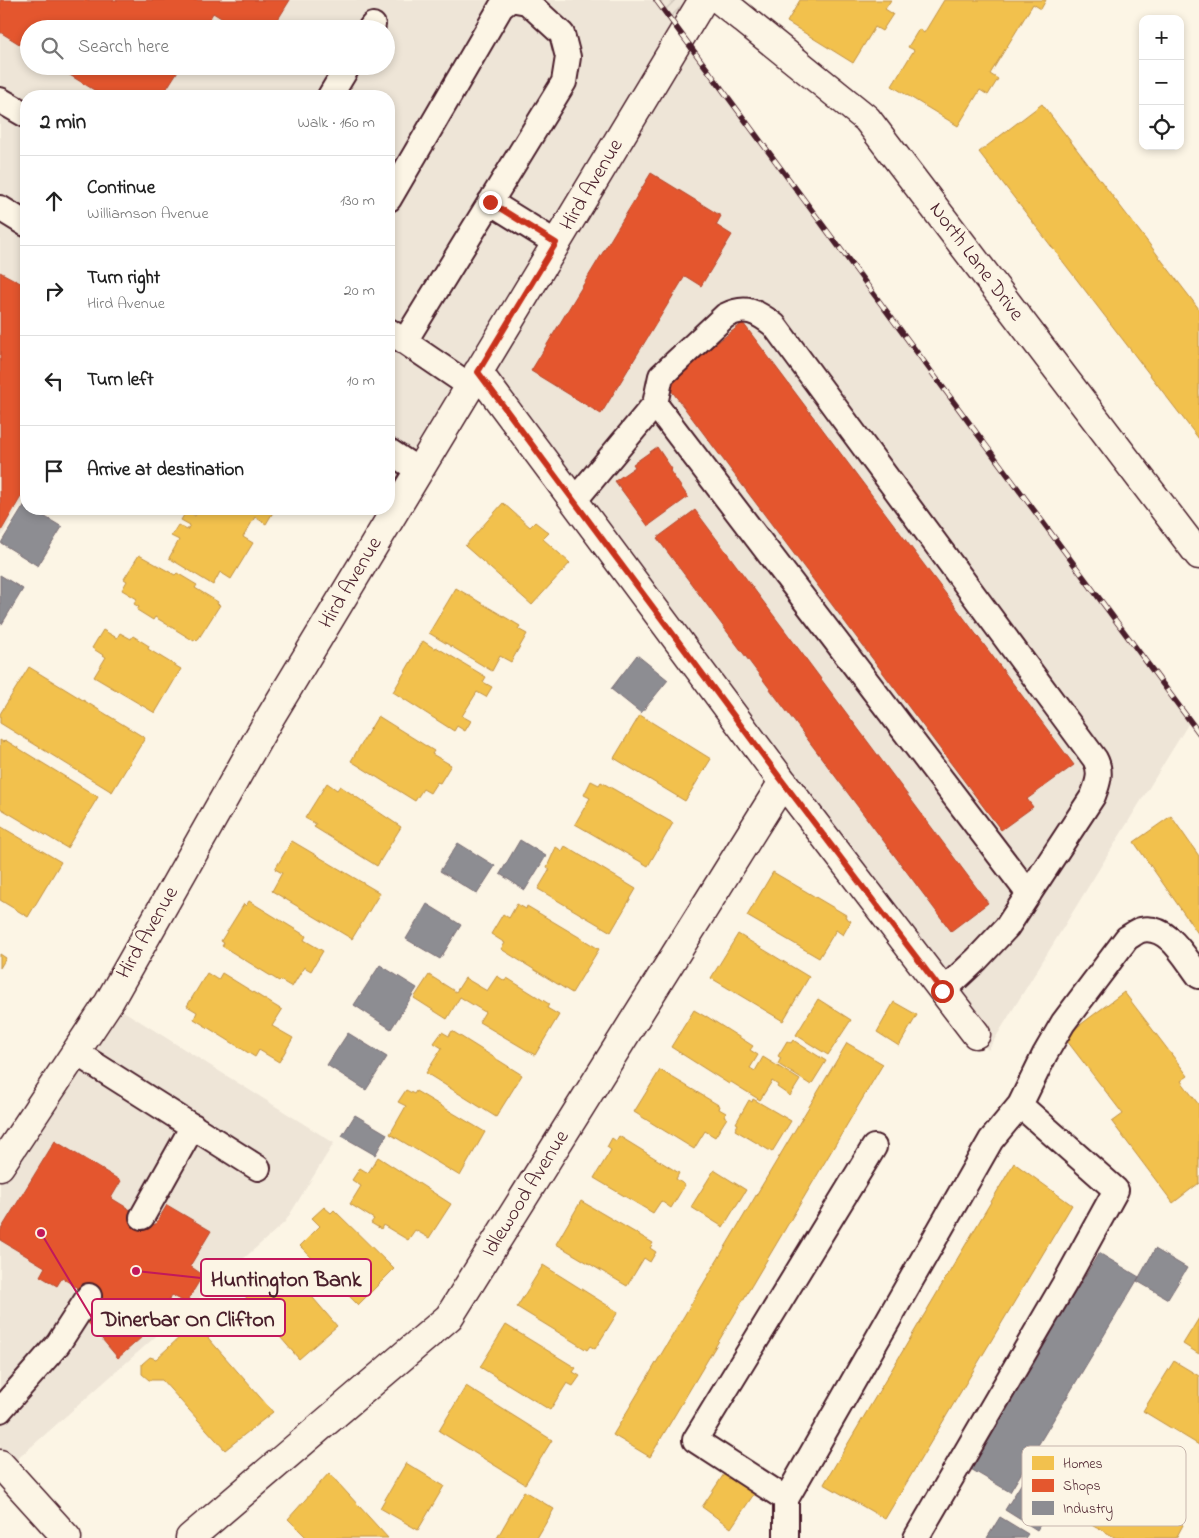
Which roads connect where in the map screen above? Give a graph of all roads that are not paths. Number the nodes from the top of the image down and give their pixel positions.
1 (510, 0) edge
2 (516, 0) edge
3 (703, 0) edge
4 (720, 0) edge
5 (343, 75) edge
6 (334, 90) edge
7 (0, 100) edge
8 (20, 112) edge
9 (395, 189) edge
10 (490, 202) junction
11 (0, 208) edge
12 (20, 220) edge
13 (556, 243) junction
14 (397, 336) edge
15 (474, 379) junction
16 (656, 404) junction
17 (395, 455) edge
18 (418, 470) junction
19 (574, 501) junction
20 (395, 508) edge
21 (391, 515) edge
22 (1199, 555) edge
23 (783, 782) junction
24 (1029, 894) junction
25 (1199, 976) edge
26 (942, 991) junction
27 (976, 1034) dead end
28 (75, 1052) junction
29 (1020, 1105) junction
30 (193, 1126) junction
31 (874, 1147) dead end
32 (0, 1166) edge
33 (258, 1168) dead end
34 (142, 1217) dead end
35 (89, 1296) dead end
36 (0, 1410) edge
37 (0, 1464) edge
38 (786, 1499) junction
39 (67, 1538) edge
40 (190, 1538) edge
41 (786, 1538) edge
42 (916, 1538) edge

1 - 9 lane
2 - 10 lane
3 - 13 street, Hird Avenue
4 - 22 street, North Lane Drive
5 - 6 lane
7 - 8 lane
10 - 13 lane
10 - 14 lane
11 - 12 lane
13 - 15 street, Hird Avenue
14 - 15 lane
15 - 18 street, Hird Avenue
15 - 19 street
16 - 19 lane
16 - 24 lane
16 - 24 lane
17 - 18 lane
18 - 20 street, Hird Avenue
19 - 23 street
21 - 28 street, Hird Avenue
23 - 26 street
23 - 40 street, Idlewood Avenue
24 - 26 lane
25 - 29 lane
26 - 27 street
28 - 30 lane
28 - 32 street, Hird Avenue
29 - 38 lane
29 - 42 lane
30 - 33 lane
30 - 34 lane
31 - 38 lane
35 - 36 lane
37 - 39 street
38 - 41 lane

